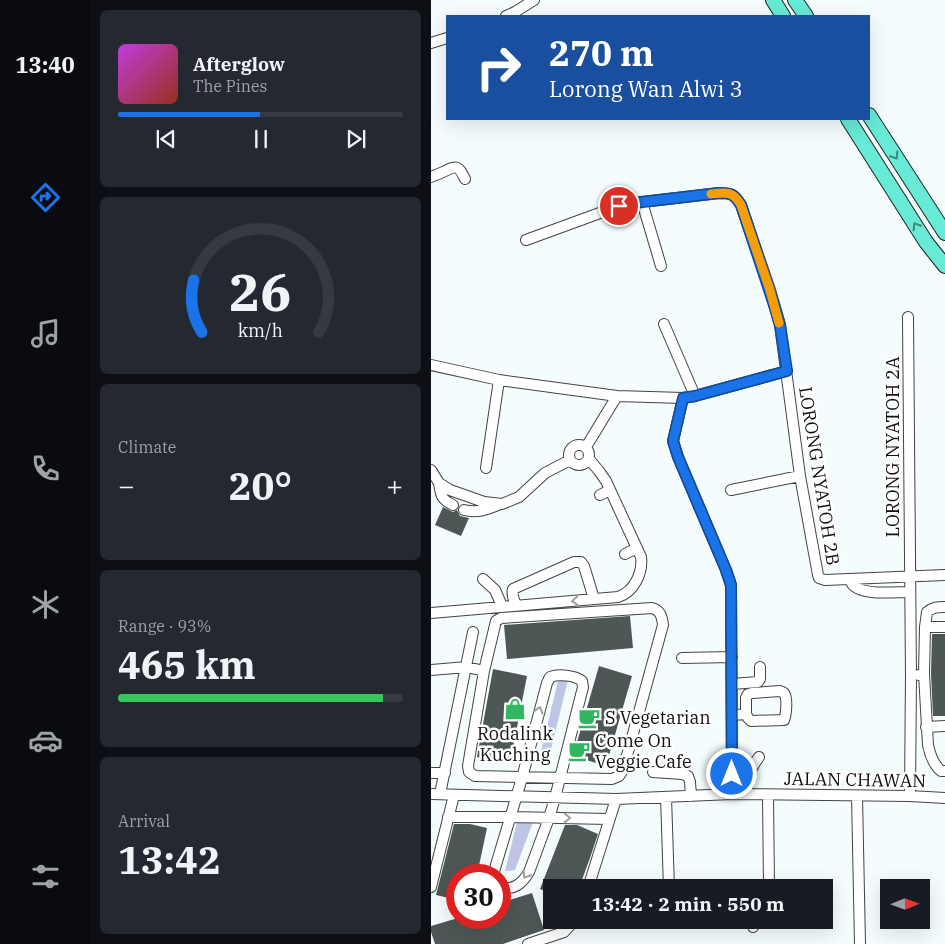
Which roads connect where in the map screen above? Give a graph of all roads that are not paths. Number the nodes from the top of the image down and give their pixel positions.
1 (534, 0) edge
2 (773, 0) edge
3 (795, 0) edge
4 (511, 14) edge
5 (782, 15) edge
6 (805, 15) edge
7 (446, 38) edge
8 (431, 43) edge
9 (870, 117) edge
10 (849, 120) edge
11 (431, 177) edge
12 (465, 179) dead end
13 (642, 202) junction
14 (945, 233) edge
15 (526, 240) dead end
16 (661, 266) dead end
17 (945, 266) edge
18 (908, 317) dead end
19 (664, 324) dead end
20 (431, 365) edge
21 (787, 371) junction
22 (499, 380) junction
23 (617, 396) junction
24 (695, 396) junction
25 (683, 398) junction
26 (586, 447) junction
27 (570, 460) junction
28 (589, 460) junction
29 (486, 468) dead end
30 (431, 470) edge
31 (800, 476) junction
32 (439, 483) junction
33 (610, 490) junction
34 (731, 490) dead end
35 (600, 495) dead end
36 (502, 504) junction
37 (453, 505) dead end
38 (464, 510) dead end
39 (637, 548) junction
40 (625, 554) dead end
41 (945, 576) edge
42 (909, 577) junction
43 (483, 579) dead end
44 (849, 579) junction
45 (910, 592) junction
46 (594, 599) junction
47 (516, 605) junction
48 (502, 606) junction
49 (945, 607) edge
50 (431, 612) edge
51 (925, 627) junction
52 (945, 627) edge
53 (473, 632) dead end
54 (732, 657) junction
55 (682, 658) dead end
56 (467, 667) junction
57 (760, 667) dead end
58 (431, 670) edge
59 (484, 671) junction
60 (911, 674) junction
61 (924, 674) junction
62 (732, 684) junction
63 (746, 714) junction
64 (733, 715) junction
65 (945, 726) edge
66 (926, 727) junction
67 (759, 757) dead end
68 (945, 771) edge
69 (653, 772) dead end
70 (431, 773) edge
71 (445, 773) junction
72 (522, 778) junction
73 (561, 778) junction
74 (436, 794) edge
75 (732, 794) junction
76 (747, 794) junction
77 (454, 795) junction
78 (768, 795) junction
79 (691, 796) junction
80 (857, 796) junction
81 (910, 796) junction
82 (516, 797) junction
83 (666, 797) junction
84 (555, 798) junction
85 (616, 798) junction
86 (945, 798) edge
87 (448, 817) junction
88 (510, 817) junction
89 (549, 818) junction
90 (609, 819) junction
91 (496, 864) edge
92 (591, 879) edge
93 (669, 879) edge
94 (769, 879) edge
95 (431, 887) edge
96 (511, 888) edge
97 (567, 929) edge
98 (528, 944) edge
99 (859, 944) edge

1 - 4 street
2 - 5 highway
3 - 6 highway
7 - 8 street
9 -> 14 highway
17 -> 10 highway
11 - 12 street
13 - 15 street
13 - 16 street
13 - 21 street, LORONG NYATOH 2B
18 - 42 street, LORONG NYATOH 2A
19 - 24 street
20 - 22 street
21 - 24 street
21 - 31 street, LORONG NYATOH 2B
22 - 23 street
22 - 29 street
23 - 25 street
23 - 26 street
24 - 25 street
25 - 54 street
26 - 27 street
26 - 28 street
27 - 28 street
27 - 36 street
28 - 33 street
30 - 32 street
31 - 34 street
31 - 44 street, LORONG NYATOH 2B
32 - 36 street
32 - 37 street
33 - 35 street
33 - 39 street
36 - 38 street
39 - 40 street
39 - 46 street
41 - 42 street
42 - 44 street
42 - 45 street, LORONG NYATOH 2A
43 - 48 street
44 - 45 street
45 - 60 street, LORONG NYATOH 2A
46 -> 47 street
46 - 47 street
47 - 48 street
48 - 50 street
49 - 51 street
51 - 52 street
51 - 61 street
53 - 56 street
54 - 55 street
54 - 62 street
56 - 58 street
56 - 59 street
56 - 71 street
57 - 62 street
59 - 72 street
59 - 73 street
60 - 61 street
60 - 81 street, LORONG NYATOH 2A
61 - 66 street
62 - 64 street
63 - 63 street
63 - 64 street
64 - 75 street
65 - 66 street
66 - 68 street
67 - 76 street
69 - 79 street
70 - 71 street
71 - 74 street
72 - 73 street
72 -> 73 street
72 - 82 street
73 - 84 street
74 - 77 street, JALAN CHAWAN
75 - 76 street, JALAN CHAWAN
75 - 79 street, JALAN CHAWAN
76 - 78 street, JALAN CHAWAN
77 - 82 street, JALAN CHAWAN
77 - 87 street
78 - 80 street, JALAN CHAWAN
78 - 94 street
79 - 83 street, JALAN CHAWAN
80 - 81 street, JALAN CHAWAN
80 - 99 street
81 - 86 street, JALAN CHAWAN
82 - 84 street, JALAN CHAWAN
82 - 88 street
83 - 85 street, JALAN CHAWAN
83 - 93 street
84 - 85 street, JALAN CHAWAN
84 - 89 street
85 - 90 street
87 - 88 street
87 - 95 street
88 - 89 street
88 - 91 street
89 -> 90 street
89 -> 96 street
90 - 92 street
97 - 98 street

